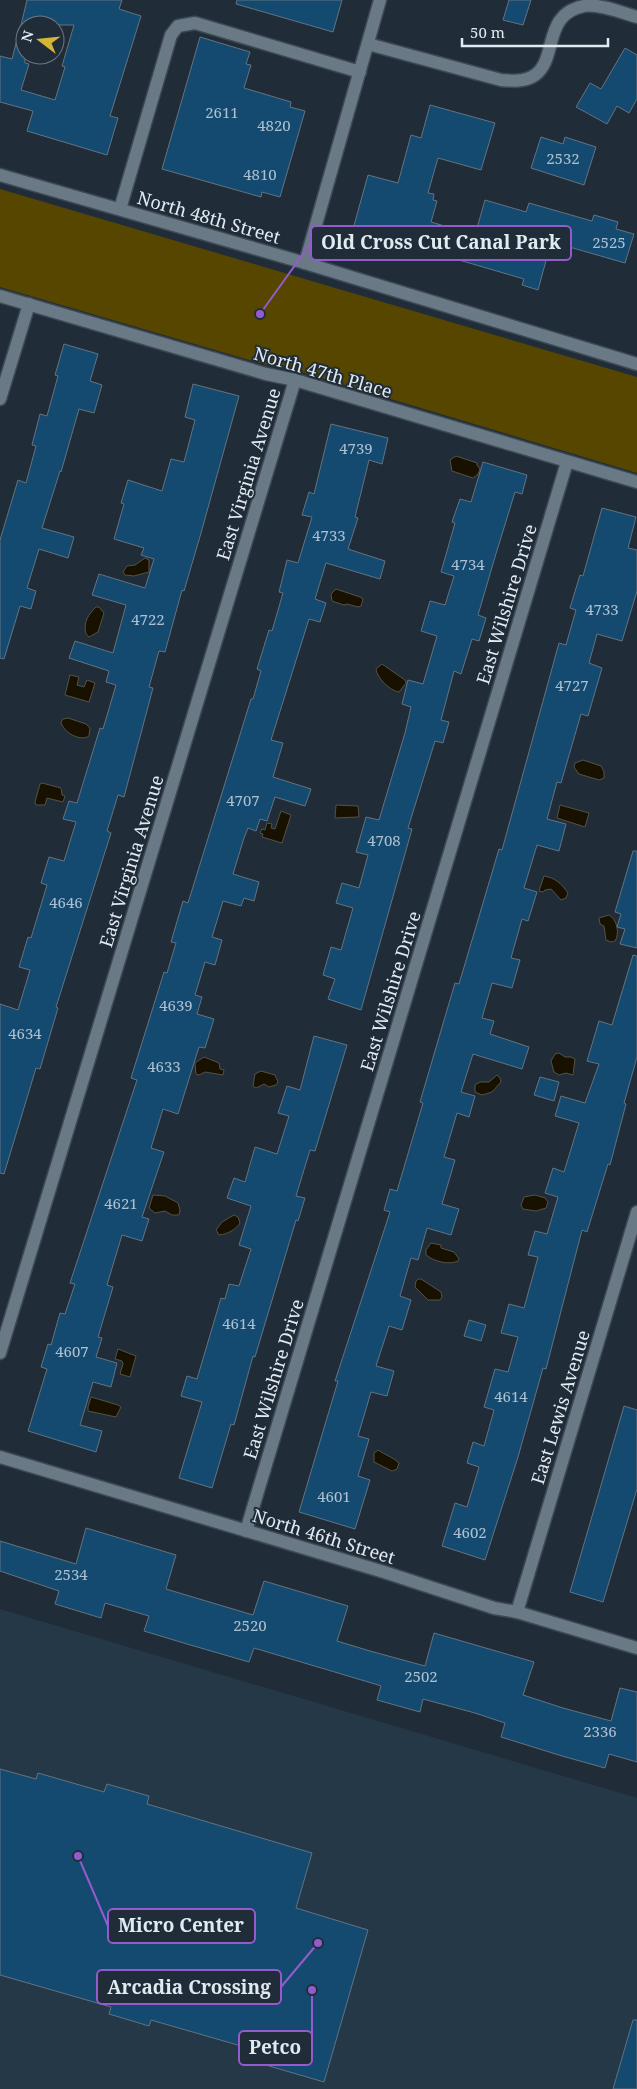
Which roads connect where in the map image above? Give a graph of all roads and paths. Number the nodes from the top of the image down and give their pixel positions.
1 (380, 0) edge
2 (637, 17) edge
3 (368, 44) junction
4 (360, 72) junction
5 (0, 175) edge
6 (120, 209) junction
7 (305, 263) junction
8 (0, 296) edge
9 (28, 304) junction
10 (637, 364) edge
11 (295, 380) junction
12 (0, 399) edge
13 (567, 462) junction
14 (637, 482) edge
15 (637, 1212) edge
16 (0, 1353) edge
17 (0, 1457) edge
18 (246, 1531) junction
19 (517, 1612) junction
20 (637, 1648) edge

1 - 3 street
2 - 3 street
3 - 4 street
4 - 6 street
4 - 7 street
5 - 6 street, North 48th Street
6 - 7 street, North 48th Street
7 - 10 street, North 48th Street
8 - 9 street, North 47th Place
9 - 11 street, North 47th Place
9 - 12 street
11 - 13 street, North 47th Place
11 - 16 street, East Virginia Avenue
13 - 14 street, North 47th Place
13 - 18 street, East Wilshire Drive
15 - 19 street, East Lewis Avenue
17 - 18 street, North 46th Street
18 - 19 street, North 46th Street
19 - 20 street, North 46th Street

